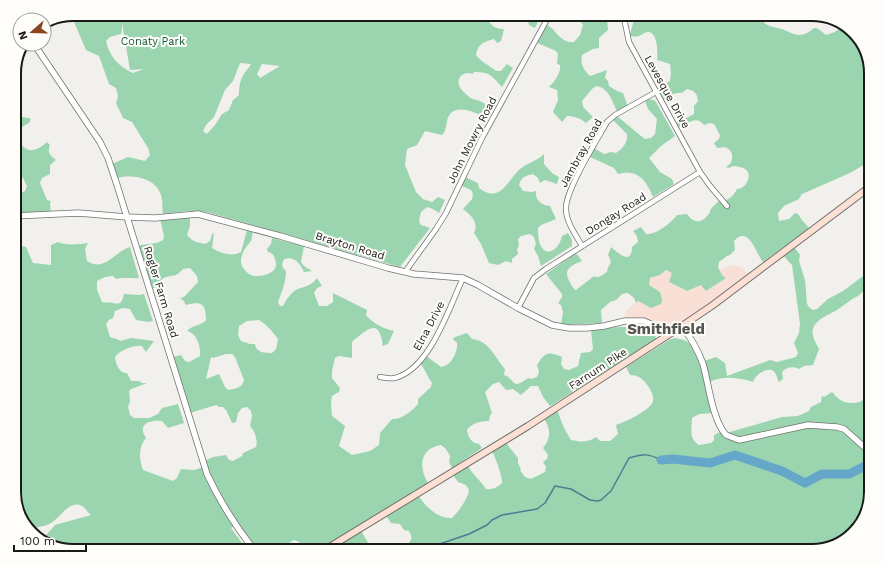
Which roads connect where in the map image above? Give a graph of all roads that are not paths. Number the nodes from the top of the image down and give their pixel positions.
1 (546, 21) edge
2 (625, 21) edge
3 (39, 52) edge
4 (656, 92) junction
5 (700, 172) junction
6 (864, 191) edge
7 (727, 206) dead end
8 (21, 216) edge
9 (127, 217) junction
10 (582, 246) junction
11 (405, 272) junction
12 (463, 278) junction
13 (518, 308) junction
14 (682, 326) junction
15 (667, 335) junction
16 (380, 377) dead end
17 (864, 447) edge
18 (251, 544) edge
19 (334, 544) edge

1 - 11 street, John Mowry Road
2 - 4 street, Levesque Drive
3 - 9 street, Rogler Farm Road
4 - 5 street, Levesque Drive
4 - 10 street, Jambray Road
5 - 7 street
5 - 10 street, Dongay Road
6 - 14 main road, Farnum Pike
8 - 9 street, Brayton Road
9 - 11 street, Brayton Road
9 - 18 street, Rogler Farm Road
10 - 13 street, Dongay Road
11 - 12 street, Brayton Road
12 - 13 street, Brayton Road
12 - 16 street, Elna Drive
13 - 15 street, Brayton Road
14 - 15 main road, Farnum Pike
14 - 17 street
15 - 19 main road, Farnum Pike

